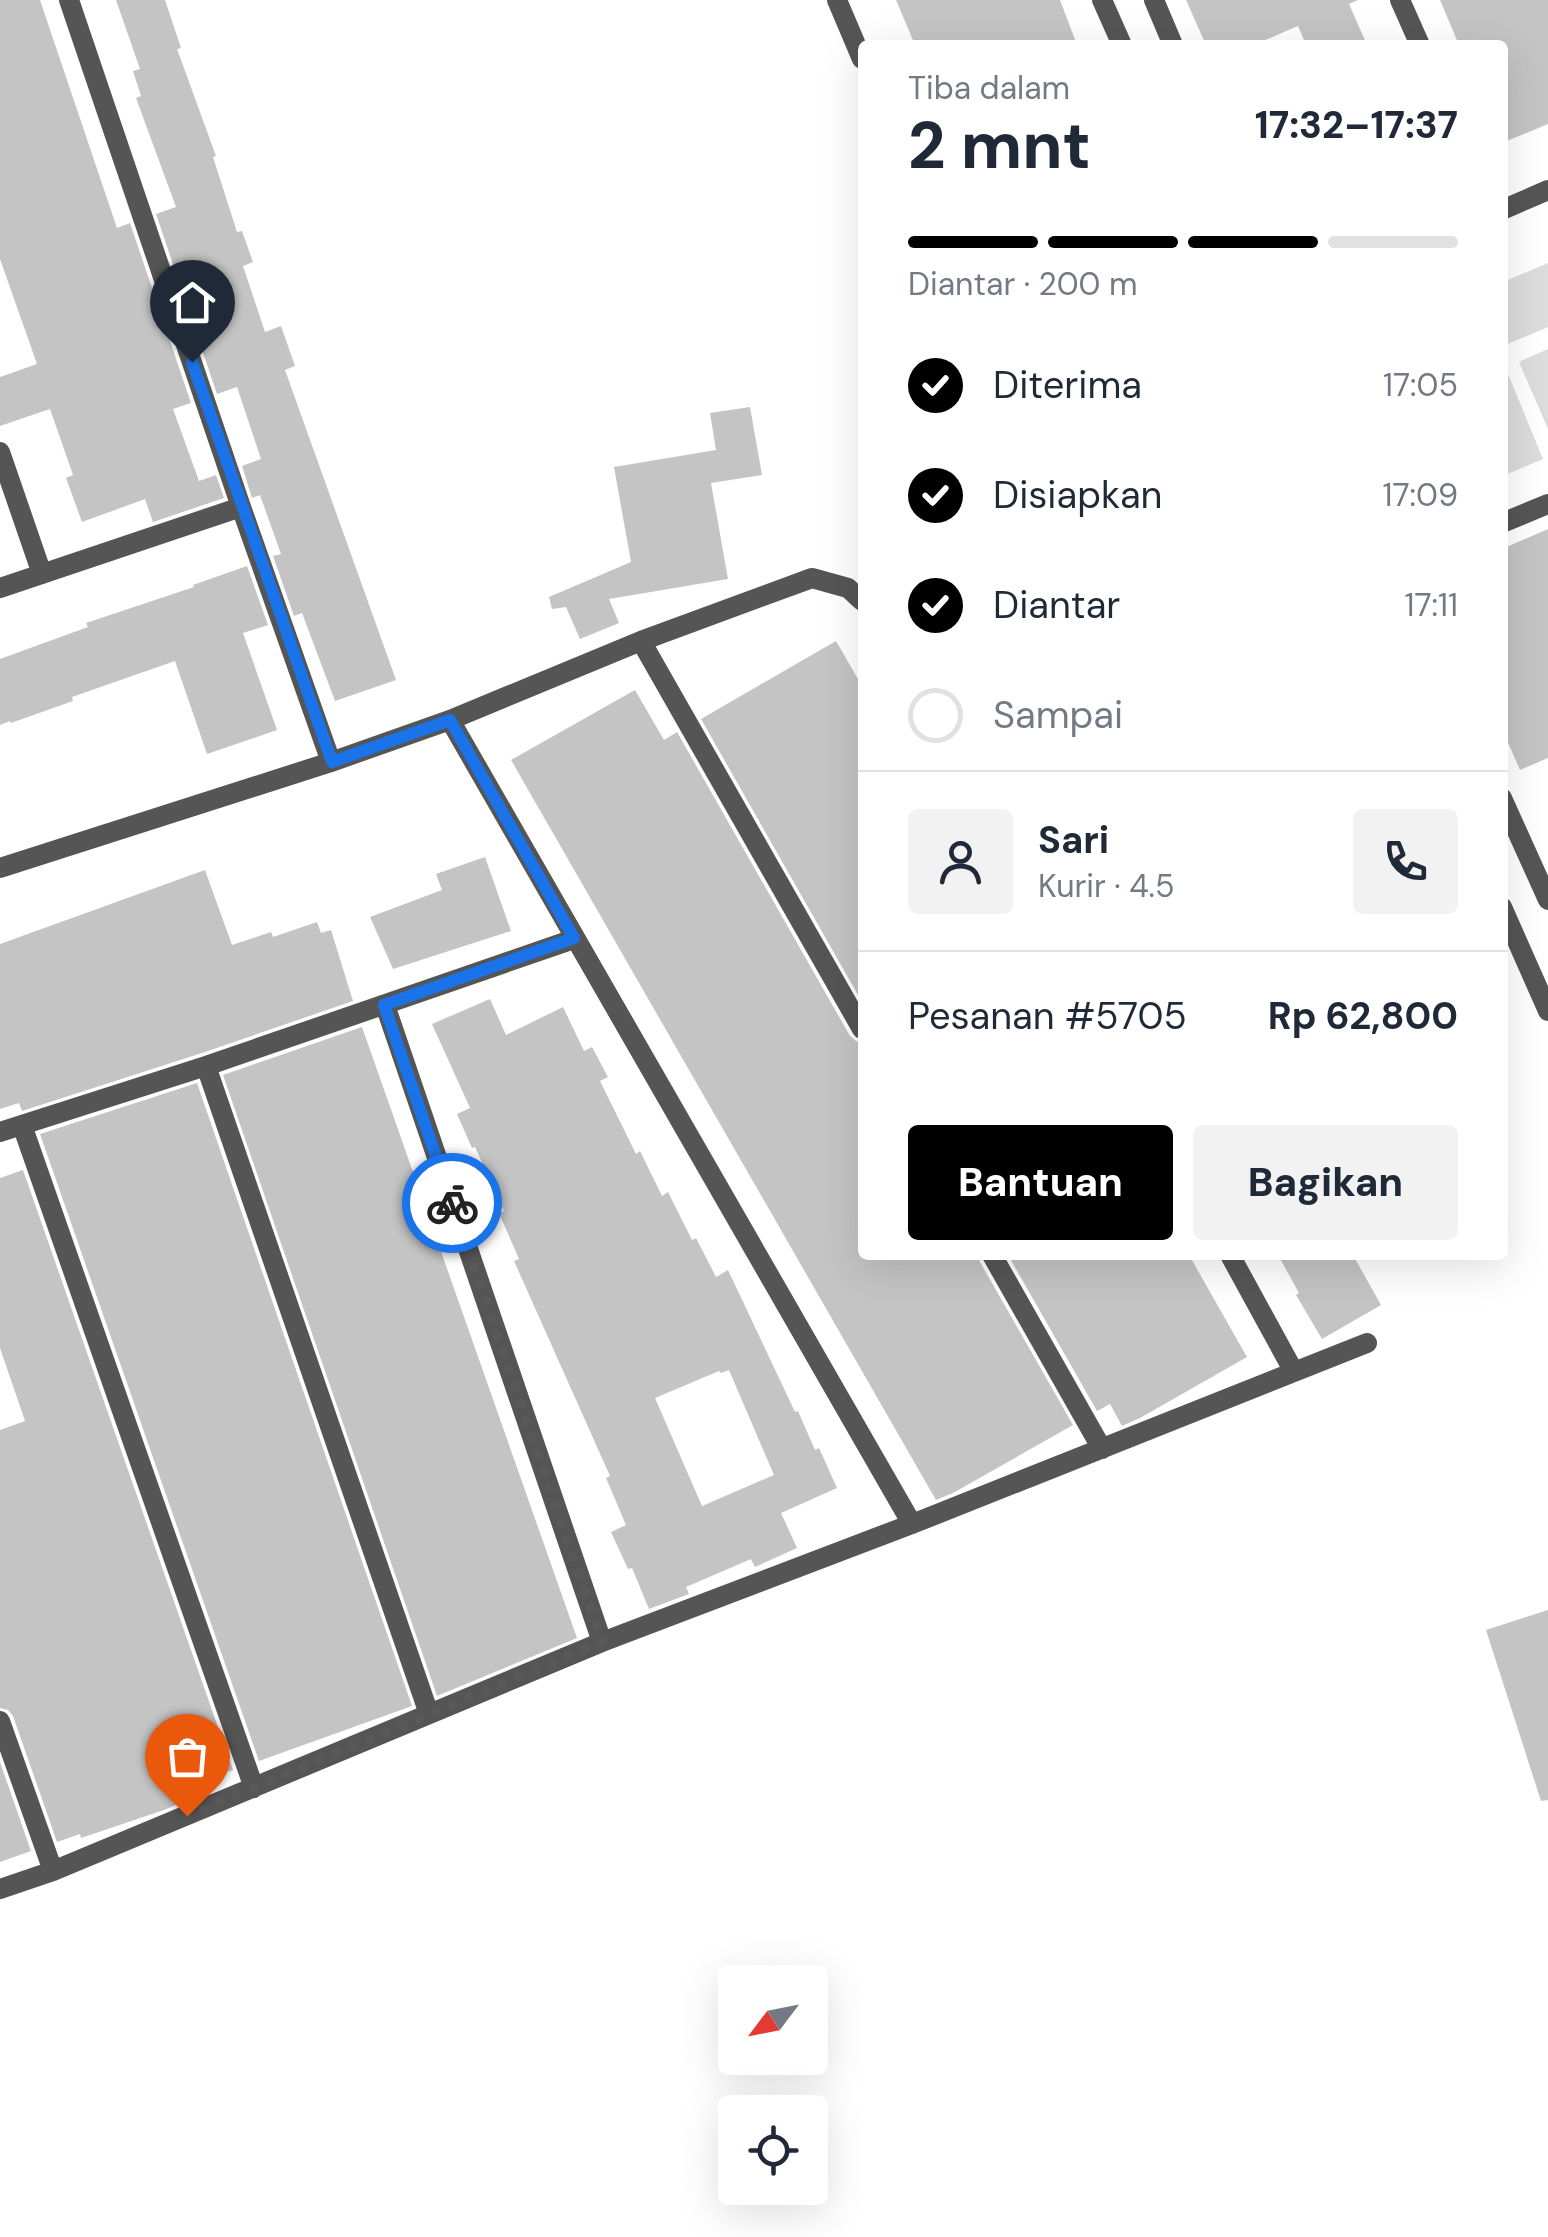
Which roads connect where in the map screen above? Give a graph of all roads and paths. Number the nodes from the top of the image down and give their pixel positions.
1 (69, 0) edge
2 (837, 0) edge
3 (1102, 0) edge
4 (1154, 0) edge
5 (1400, 0) edge
6 (1120, 40) edge
7 (1171, 40) edge
8 (1418, 40) edge
9 (858, 50) edge
10 (1548, 190) edge
11 (1508, 207) edge
12 (0, 452) edge
13 (1548, 504) edge
14 (241, 507) junction
15 (1508, 521) edge
16 (42, 574) junction
17 (0, 588) edge
18 (858, 598) edge
19 (641, 641) junction
20 (450, 720) junction
21 (332, 762) junction
22 (1508, 811) edge
23 (0, 868) edge
24 (1548, 900) edge
25 (1508, 921) edge
26 (574, 938) junction
27 (384, 1005) junction
28 (1548, 1011) edge
29 (858, 1022) edge
30 (206, 1066) junction
31 (22, 1125) junction
32 (0, 1132) edge
33 (995, 1260) edge
34 (1233, 1260) edge
35 (1367, 1343) dead end
36 (1294, 1372) junction
37 (1102, 1448) junction
38 (912, 1524) junction
39 (602, 1642) junction
40 (429, 1714) junction
41 (0, 1720) edge
42 (254, 1788) junction
43 (53, 1872) junction
44 (0, 1888) edge

1 - 14 street
2 - 9 street
3 - 6 street
4 - 7 street
5 - 8 street
10 - 11 street
12 - 16 street
13 - 15 street
14 - 16 street
14 - 21 street
16 - 17 street
18 - 19 street
19 - 20 street
19 - 29 street
20 - 21 street
20 - 26 street
21 - 23 street
22 - 24 street
25 - 28 street
26 - 27 street
26 - 38 street
27 - 30 street
27 - 39 street
30 - 31 street
30 - 40 street
31 - 32 street
31 - 42 street
33 - 37 street
34 - 36 street
35 - 36 street
36 - 37 street
37 - 38 street
38 - 39 street
39 - 40 street
40 - 42 street
41 - 43 street
42 - 43 street
43 - 44 street

